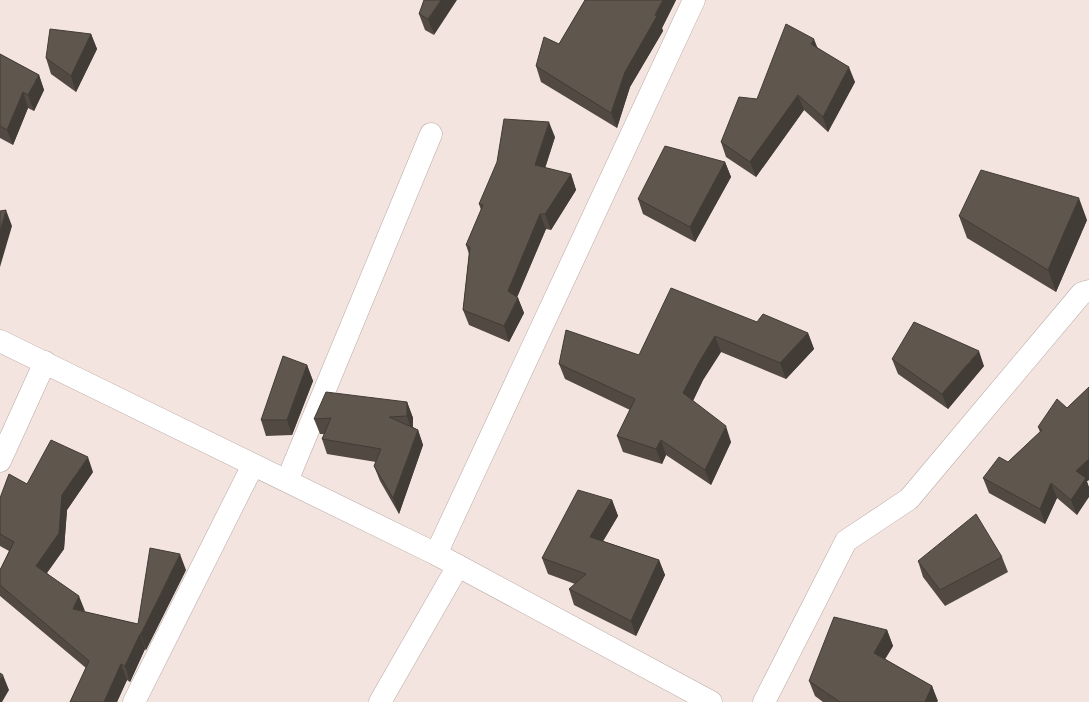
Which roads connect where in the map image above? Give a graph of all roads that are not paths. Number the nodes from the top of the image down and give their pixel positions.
1 (694, 0) edge
2 (431, 134) dead end
3 (1089, 291) edge
4 (0, 341) edge
5 (45, 362) junction
6 (0, 460) edge
7 (254, 465) junction
8 (287, 481) junction
9 (436, 554) junction
10 (458, 566) junction
11 (134, 702) edge
12 (380, 702) edge
13 (711, 702) edge
14 (764, 702) edge

1 - 9 street
2 - 8 street
3 - 14 street
4 - 5 street
5 - 6 street
5 - 7 street
7 - 8 street
7 - 11 street
8 - 9 street
9 - 10 street
10 - 12 street
10 - 13 street

